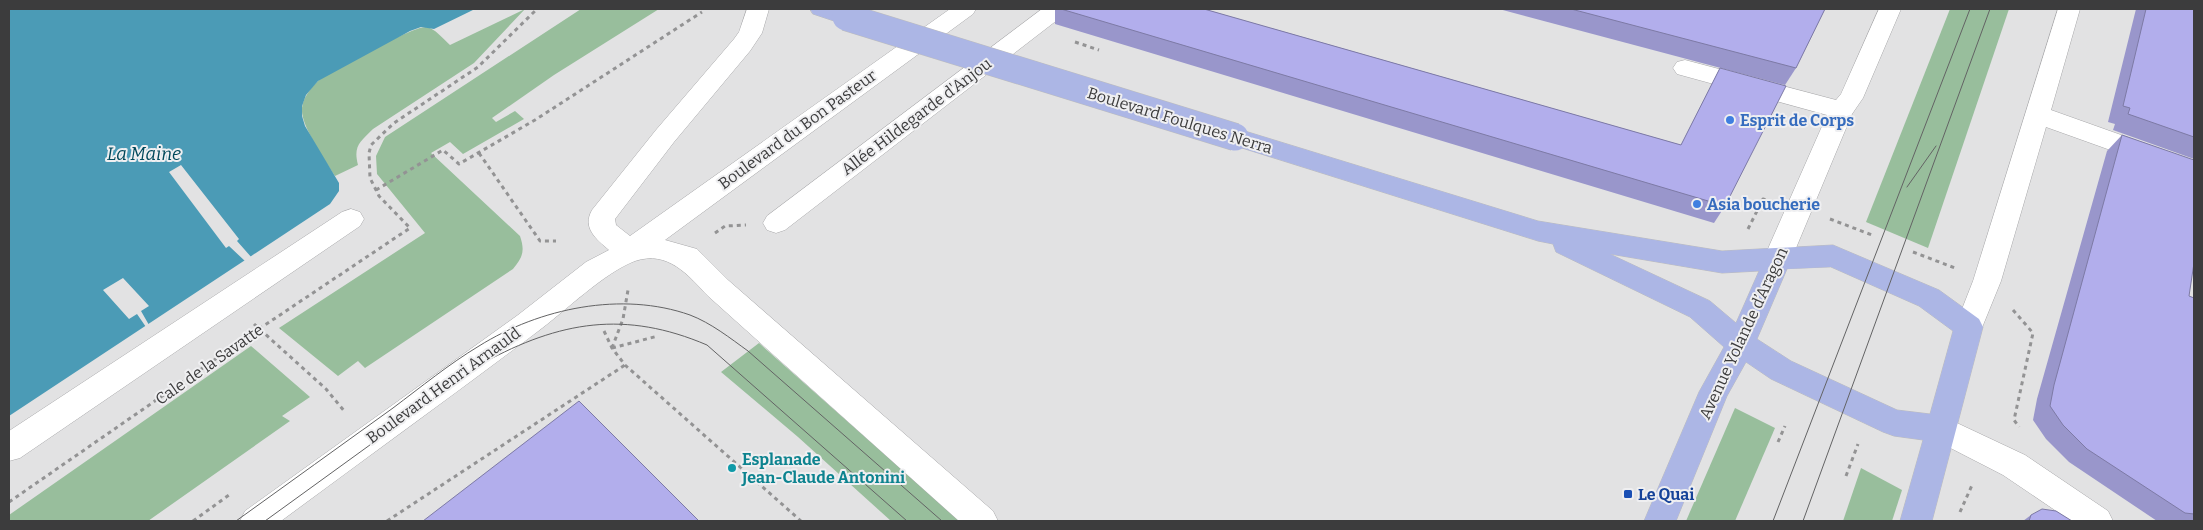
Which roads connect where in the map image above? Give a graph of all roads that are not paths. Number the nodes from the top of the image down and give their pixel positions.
1 (758, 9) edge
2 (965, 9) edge
3 (1057, 9) edge
4 (1890, 9) edge
5 (2069, 9) edge
6 (827, 10) edge
7 (1684, 68) dead end
8 (1841, 110) junction
9 (2038, 114) junction
10 (2194, 171) edge
11 (351, 219) dead end
12 (776, 222) road end
13 (1538, 231) junction
14 (630, 250) junction
15 (1777, 260) junction
16 (1969, 327) junction
17 (1741, 344) junction
18 (1942, 429) junction
19 (9, 448) edge
20 (256, 521) edge
21 (982, 521) edge
22 (1660, 521) edge
23 (1916, 521) edge
24 (2097, 521) edge

1 - 14 street
2 - 14 street, Boulevard du Bon Pasteur
3 - 12 street, Allée Hildegarde d'Anjou
4 - 8 street, Avenue Yolande d’Aragon
5 - 9 street
6 - 13 main road, Boulevard Foulques Nerra, bridge
7 - 8 street
8 - 15 street, Avenue Yolande d’Aragon
9 - 10 street
9 - 16 street
11 - 19 street
13 - 15 main road, Boulevard Foulques Nerra
13 - 17 main road, Boulevard Foulques Nerra
14 - 20 street, Boulevard Henri Arnauld
14 - 21 street
15 - 16 main road, Boulevard Foulques Nerra
15 - 17 main road, Avenue Yolande d’Aragon
16 - 18 main road
17 - 18 main road, Boulevard Foulques Nerra
17 - 22 main road, Avenue Yolande d’Aragon
18 - 23 main road
18 - 24 street

